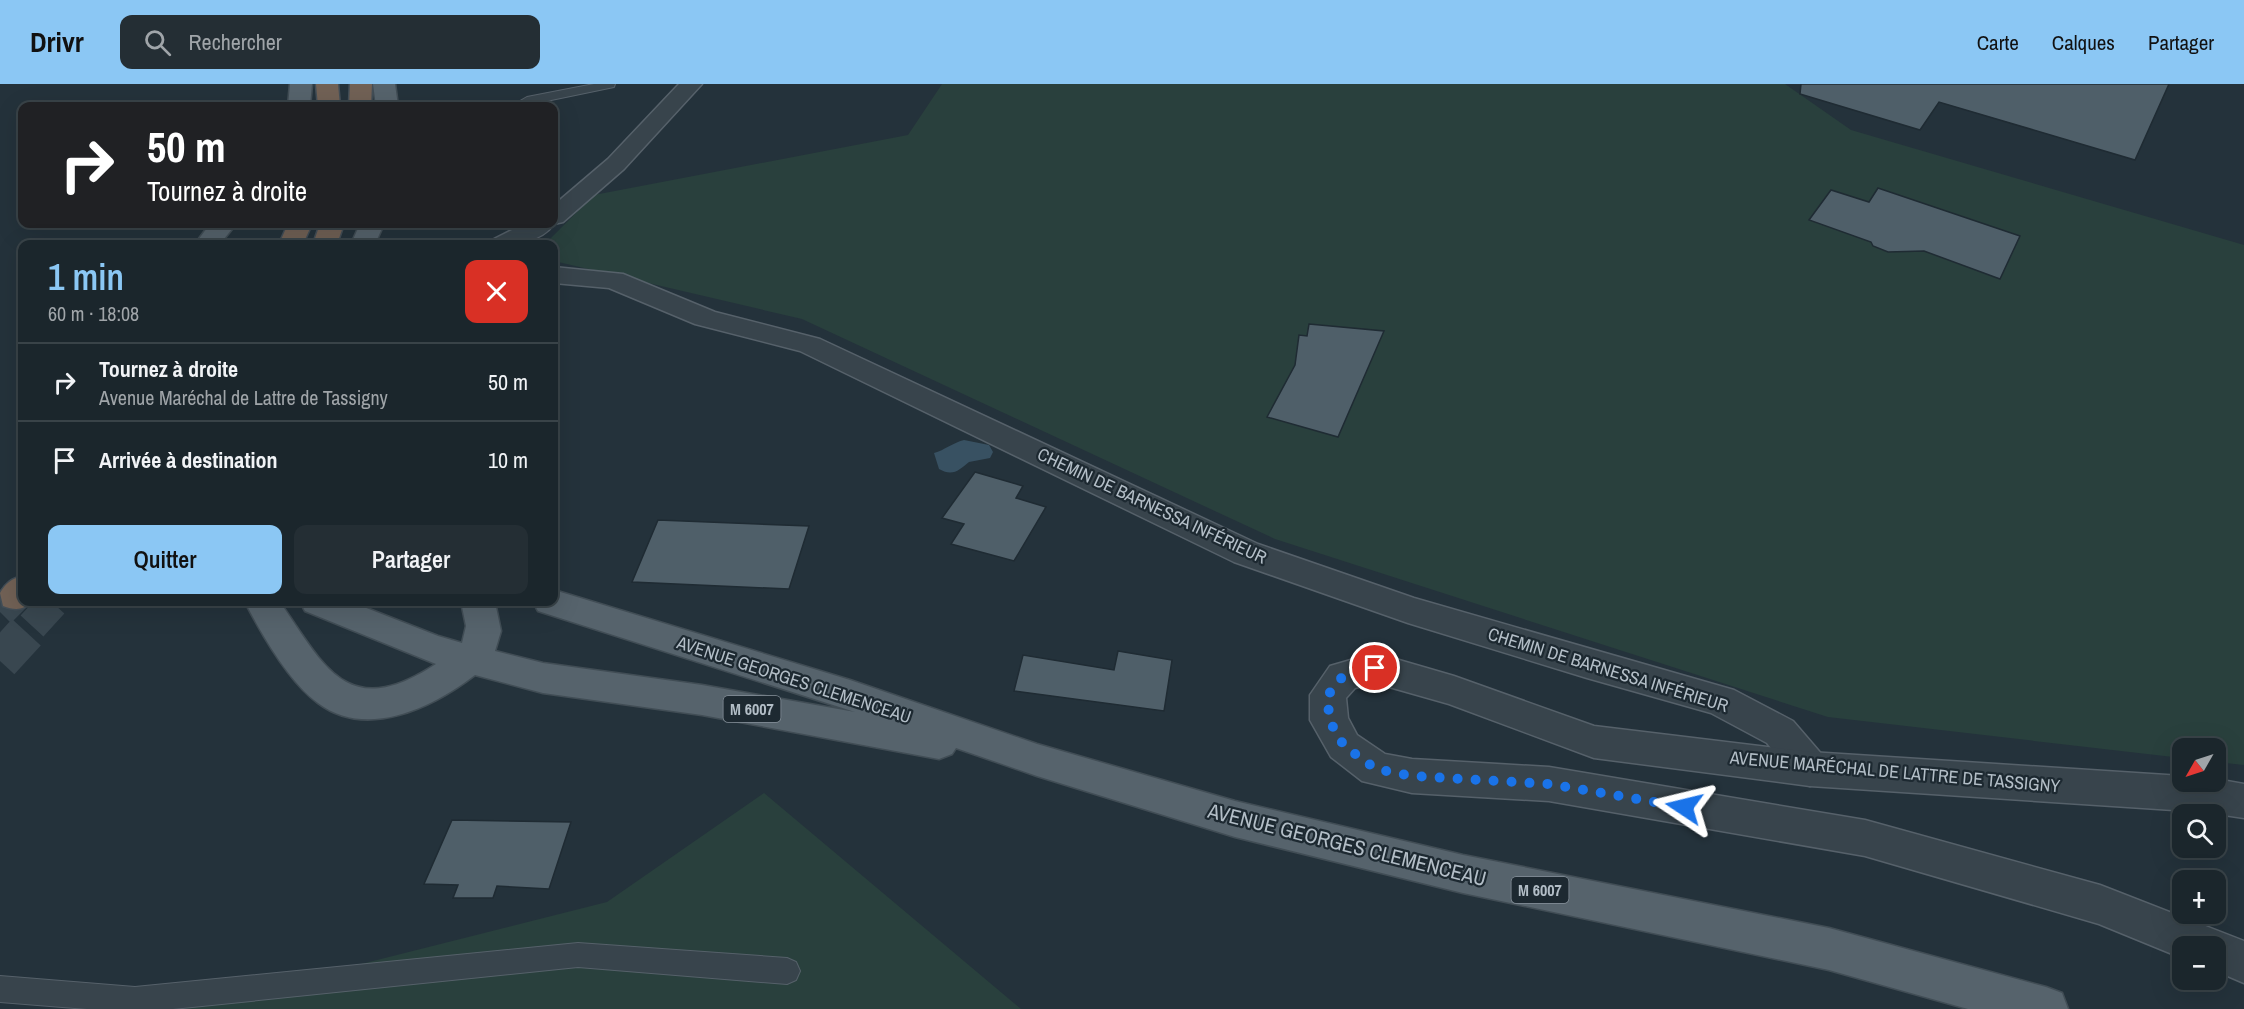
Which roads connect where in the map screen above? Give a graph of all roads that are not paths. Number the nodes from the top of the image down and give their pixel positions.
1 (301, 84) edge
2 (327, 84) edge
3 (361, 84) edge
4 (384, 84) edge
5 (609, 84) edge
6 (691, 84) edge
7 (527, 101) dead end
8 (299, 102) edge
9 (329, 102) edge
10 (360, 102) edge
11 (386, 102) edge
12 (558, 214) edge
13 (220, 228) edge
14 (534, 228) edge
15 (210, 240) edge
16 (511, 240) edge
17 (558, 274) edge
18 (558, 604) edge
19 (265, 606) edge
20 (327, 606) edge
21 (479, 606) edge
22 (468, 660) junction
23 (1037, 760) junction
24 (1810, 769) junction
25 (2244, 801) edge
26 (2179, 936) edge
27 (2226, 955) edge
28 (2244, 962) edge
29 (787, 971) dead end
30 (0, 989) edge
31 (2046, 1009) edge

1 - 8 main road
2 - 9 highway
3 - 10 highway
4 - 11 main road
5 - 7 lane
6 - 12 street
13 - 15 main road
14 - 16 street
17 - 24 street, CHEMIN DE BARNESSA INFÉRIEUR
18 - 23 main road, AVENUE GEORGES CLEMENCEAU / M 6007
19 - 22 main road
20 - 22 main road, AVENUE GEORGES CLEMENCEAU / M 6007
21 - 22 main road
22 - 23 main road, AVENUE GEORGES CLEMENCEAU / M 6007
23 - 31 main road, AVENUE GEORGES CLEMENCEAU / M 6007
24 - 25 street, AVENUE MARÉCHAL DE LATTRE DE TASSIGNY
24 - 26 street, AVENUE MARÉCHAL DE LATTRE DE TASSIGNY
27 - 28 street
29 - 30 lane

